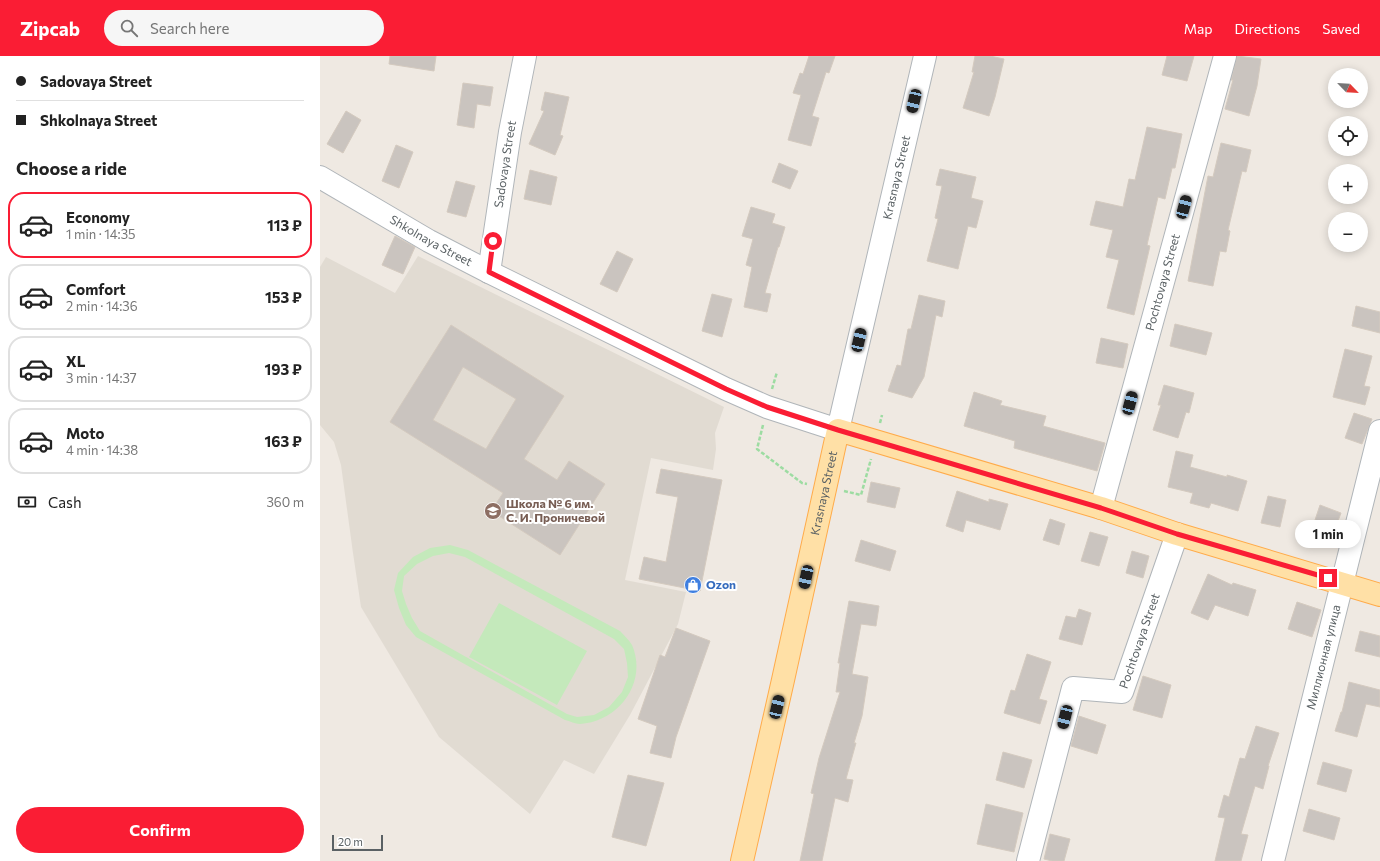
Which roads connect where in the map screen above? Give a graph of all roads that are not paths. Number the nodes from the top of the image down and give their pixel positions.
1 (525, 56) edge
2 (925, 56) edge
3 (1225, 56) edge
4 (320, 178) edge
5 (489, 272) junction
6 (838, 430) junction
7 (1380, 431) edge
8 (1101, 508) junction
9 (1177, 534) junction
10 (1343, 583) junction
11 (1380, 595) edge
12 (742, 861) edge
13 (1028, 861) edge
14 (1273, 861) edge

1 - 5 street, Sadovaya Street
2 - 6 street, Krasnaya Street
3 - 8 street, Pochtovaya Street
4 - 5 street, Shkolnaya Street
5 - 6 street, Shkolnaya Street
6 - 8 main road, Shkolnaya Street
6 - 12 main road, Krasnaya Street
7 - 10 street, Миллионная улица
8 - 9 main road, Shkolnaya Street
9 - 10 main road, Shkolnaya Street
9 - 13 street, Pochtovaya Street
10 - 11 main road, Shkolnaya Street
10 - 14 street, Миллионная улица

